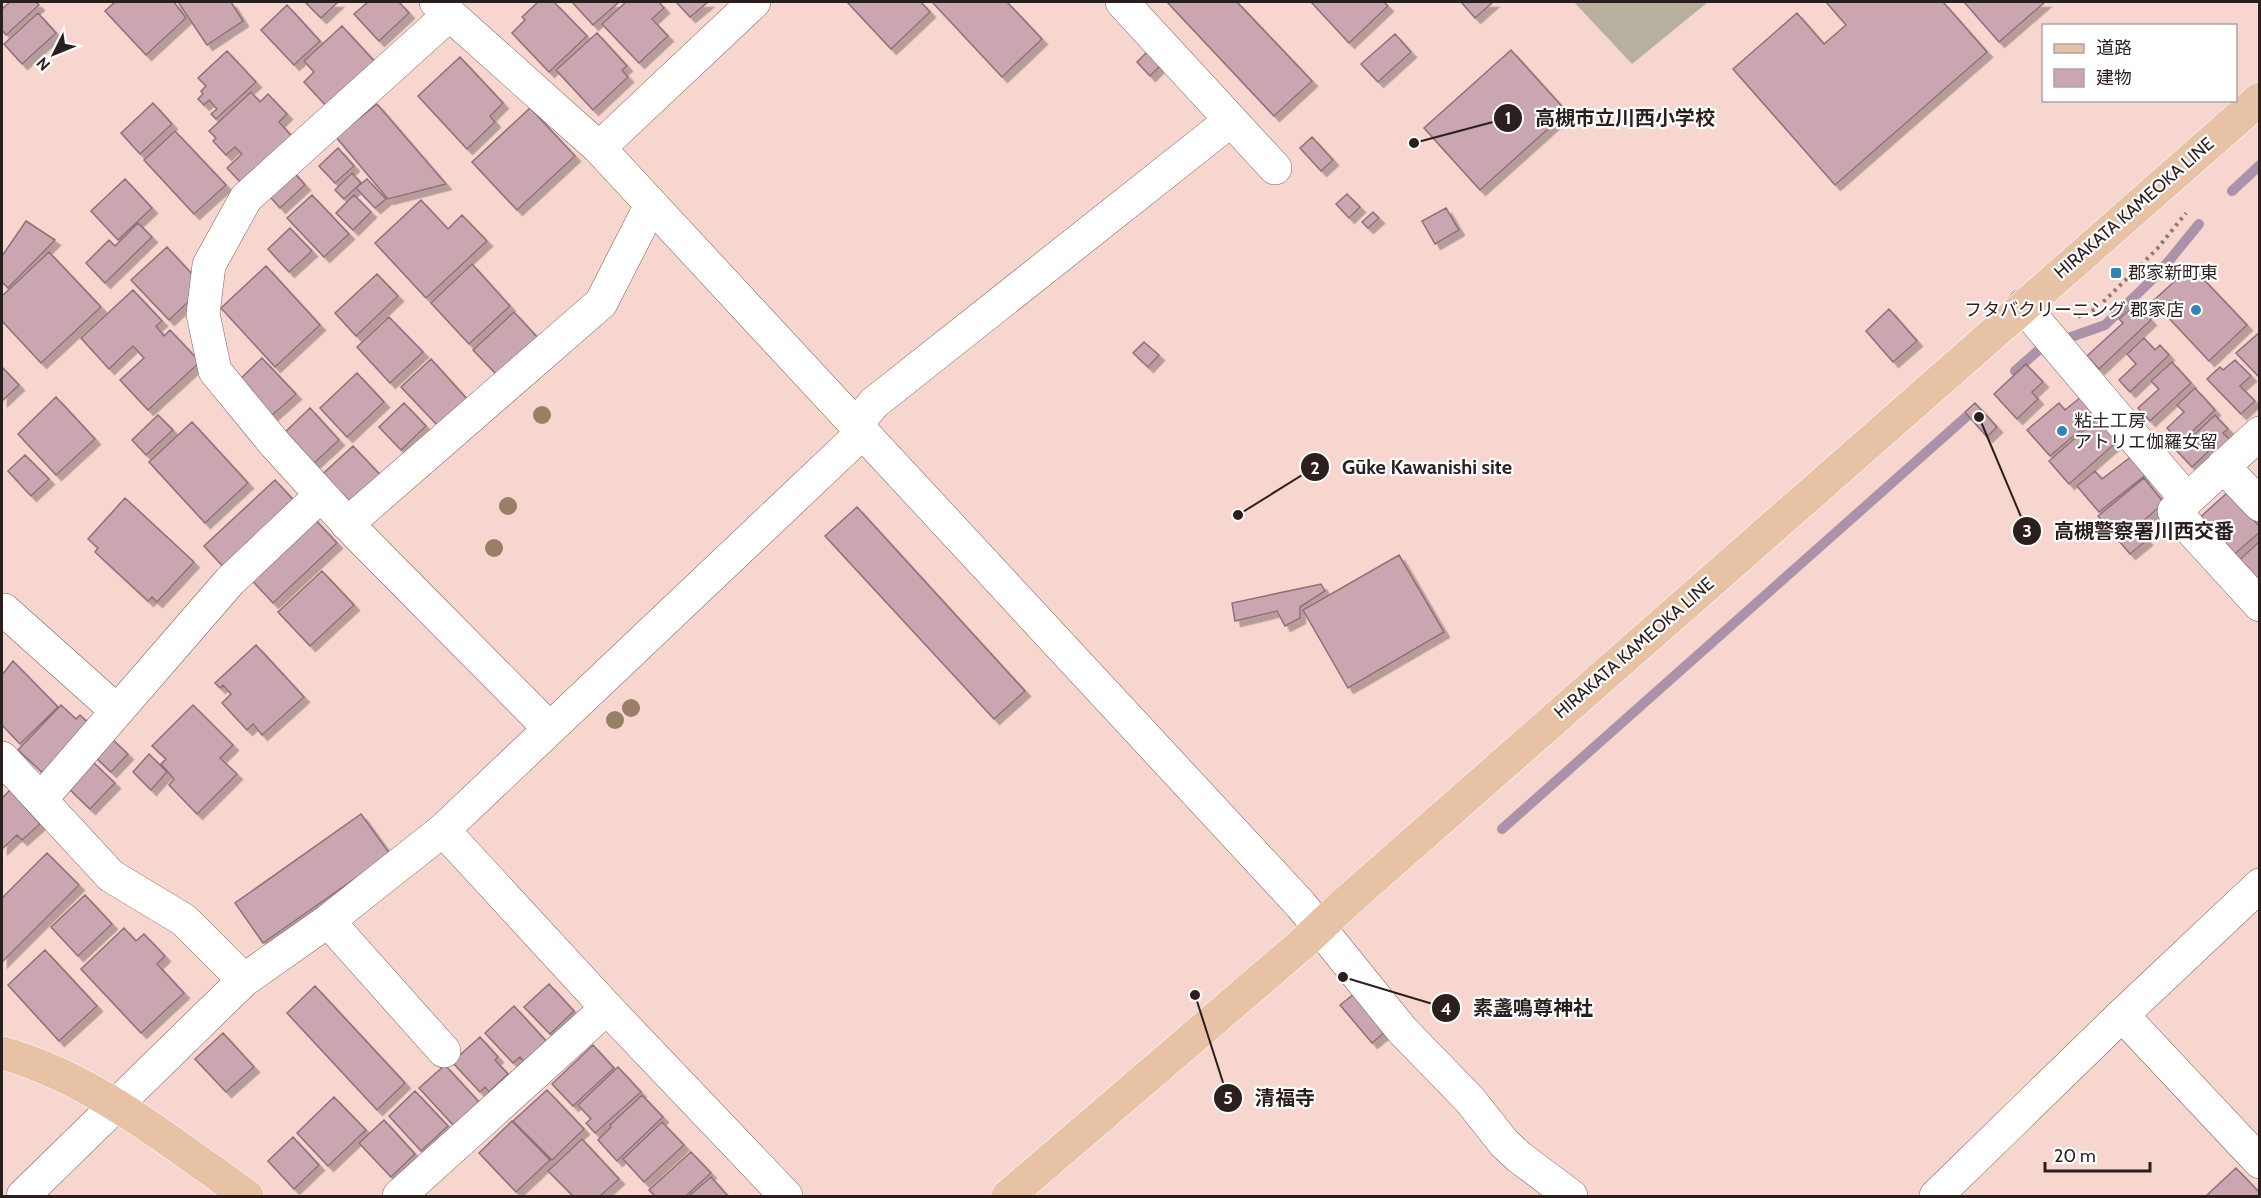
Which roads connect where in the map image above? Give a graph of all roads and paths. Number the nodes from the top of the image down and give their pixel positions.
1 (754, 2) edge
2 (1122, 2) edge
3 (443, 8) edge
4 (2259, 99) edge
5 (1230, 121) junction
6 (599, 148) junction
7 (1275, 168) dead end
8 (651, 205) junction
9 (2023, 306) junction
10 (858, 430) junction
11 (2259, 433) edge
12 (2223, 466) junction
13 (321, 495) junction
14 (2187, 500) junction
15 (2259, 505) edge
16 (347, 524) junction
17 (2259, 605) edge
18 (2, 610) edge
19 (117, 711) junction
20 (549, 728) junction
21 (2, 758) edge
22 (40, 799) junction
23 (443, 830) junction
24 (2259, 885) edge
25 (328, 921) junction
26 (1319, 927) junction
27 (244, 981) junction
28 (607, 1008) junction
29 (2122, 1015) junction
30 (444, 1051) dead end
31 (2, 1053) edge
32 (116, 1104) junction
33 (2259, 1162) edge
34 (23, 1197) edge
35 (247, 1197) edge
36 (399, 1197) edge
37 (786, 1197) edge
38 (1008, 1197) edge
39 (1571, 1197) edge
40 (1936, 1197) edge

1 - 6 street
2 - 5 street
3 - 6 street
3 - 13 street
4 - 9 main road, HIRAKATA KAMEOKA LINE
5 - 7 street
5 - 10 street
6 - 8 street
8 - 10 street
8 - 16 street
9 - 14 street
9 - 26 main road, HIRAKATA KAMEOKA LINE
10 - 20 street
10 - 26 street
11 - 12 street
12 - 14 street
12 - 15 street
13 - 16 street
13 - 19 street
14 - 17 street
16 - 20 street
18 - 19 street
19 - 22 street
20 - 23 street
21 - 22 street
22 - 27 street
23 - 25 street
23 - 28 street
24 - 29 street
25 - 27 street
25 - 30 street
26 - 38 main road, HIRAKATA KAMEOKA LINE
26 - 39 street
27 - 32 street
28 - 36 street
28 - 37 street
29 - 33 street
29 - 40 street
31 - 32 main road
32 - 34 street
32 - 35 main road

